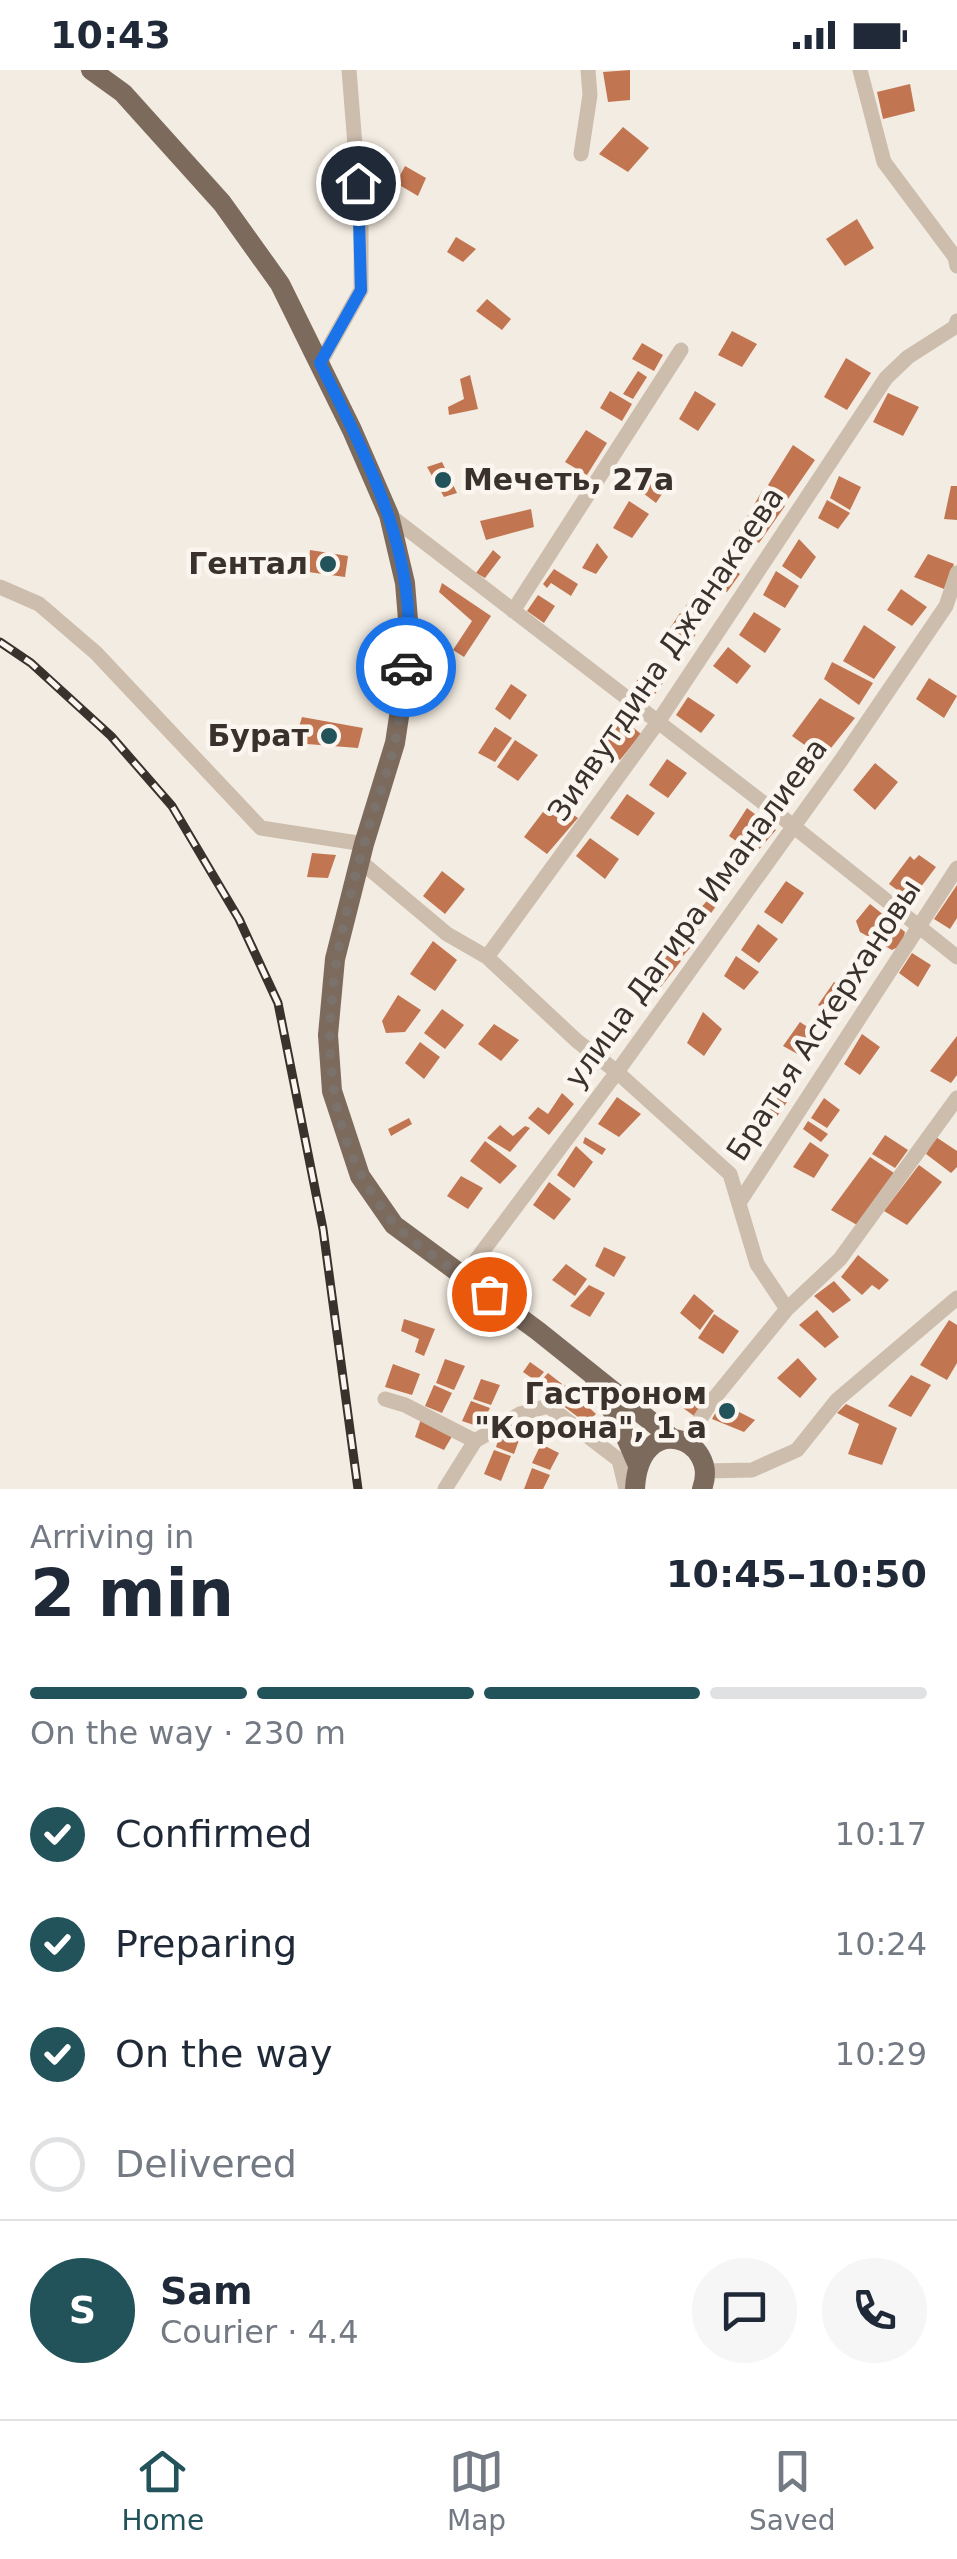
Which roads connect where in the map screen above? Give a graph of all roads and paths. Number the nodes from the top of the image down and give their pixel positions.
1 (91, 70) edge
2 (108, 70) edge
3 (349, 70) edge
4 (588, 70) edge
5 (860, 70) edge
6 (123, 92) junction
7 (582, 154) dead end
8 (957, 266) edge
9 (957, 321) edge
10 (681, 350) dead end
11 (320, 363) junction
12 (389, 515) junction
13 (957, 573) edge
14 (0, 587) edge
15 (513, 612) junction
16 (658, 722) junction
17 (794, 827) junction
18 (362, 852) junction
19 (957, 868) edge
20 (919, 926) junction
21 (487, 957) junction
22 (957, 957) edge
23 (617, 1072) junction
24 (957, 1098) edge
25 (739, 1203) junction
26 (464, 1276) junction
27 (957, 1298) edge
28 (786, 1309) junction
29 (575, 1362) junction
30 (385, 1399) dead end
31 (475, 1441) junction
32 (679, 1441) junction
33 (704, 1480) edge
34 (635, 1482) edge
35 (446, 1489) edge
36 (721, 1489) edge

1 - 6 main road
2 - 6 main road
3 - 11 street
4 - 7 street
5 - 8 street
6 - 11 main road
9 - 16 street, Зиявутдина Джанакаева
10 - 15 street
11 - 12 main road
12 - 15 street
12 - 18 main road
13 - 17 street, улица Дагира Иманалиева
14 - 18 street
15 - 16 street
16 - 17 street
16 - 21 street, Зиявутдина Джанакаева
17 - 20 street
17 - 23 street, улица Дагира Иманалиева
18 - 21 street
18 - 26 main road
19 - 20 street, Братья Аскерхановы
20 - 22 street
20 - 25 street, Братья Аскерхановы
21 - 23 street
23 - 25 street
23 - 26 street, улица Дагира Иманалиева
24 - 28 street
25 - 28 street
26 - 29 main road
27 - 33 street
28 - 32 street
29 - 32 main road
29 - 34 main road
30 - 31 street
31 - 34 street
31 - 35 street
32 - 33 main road
32 - 34 main road
33 - 36 main road

